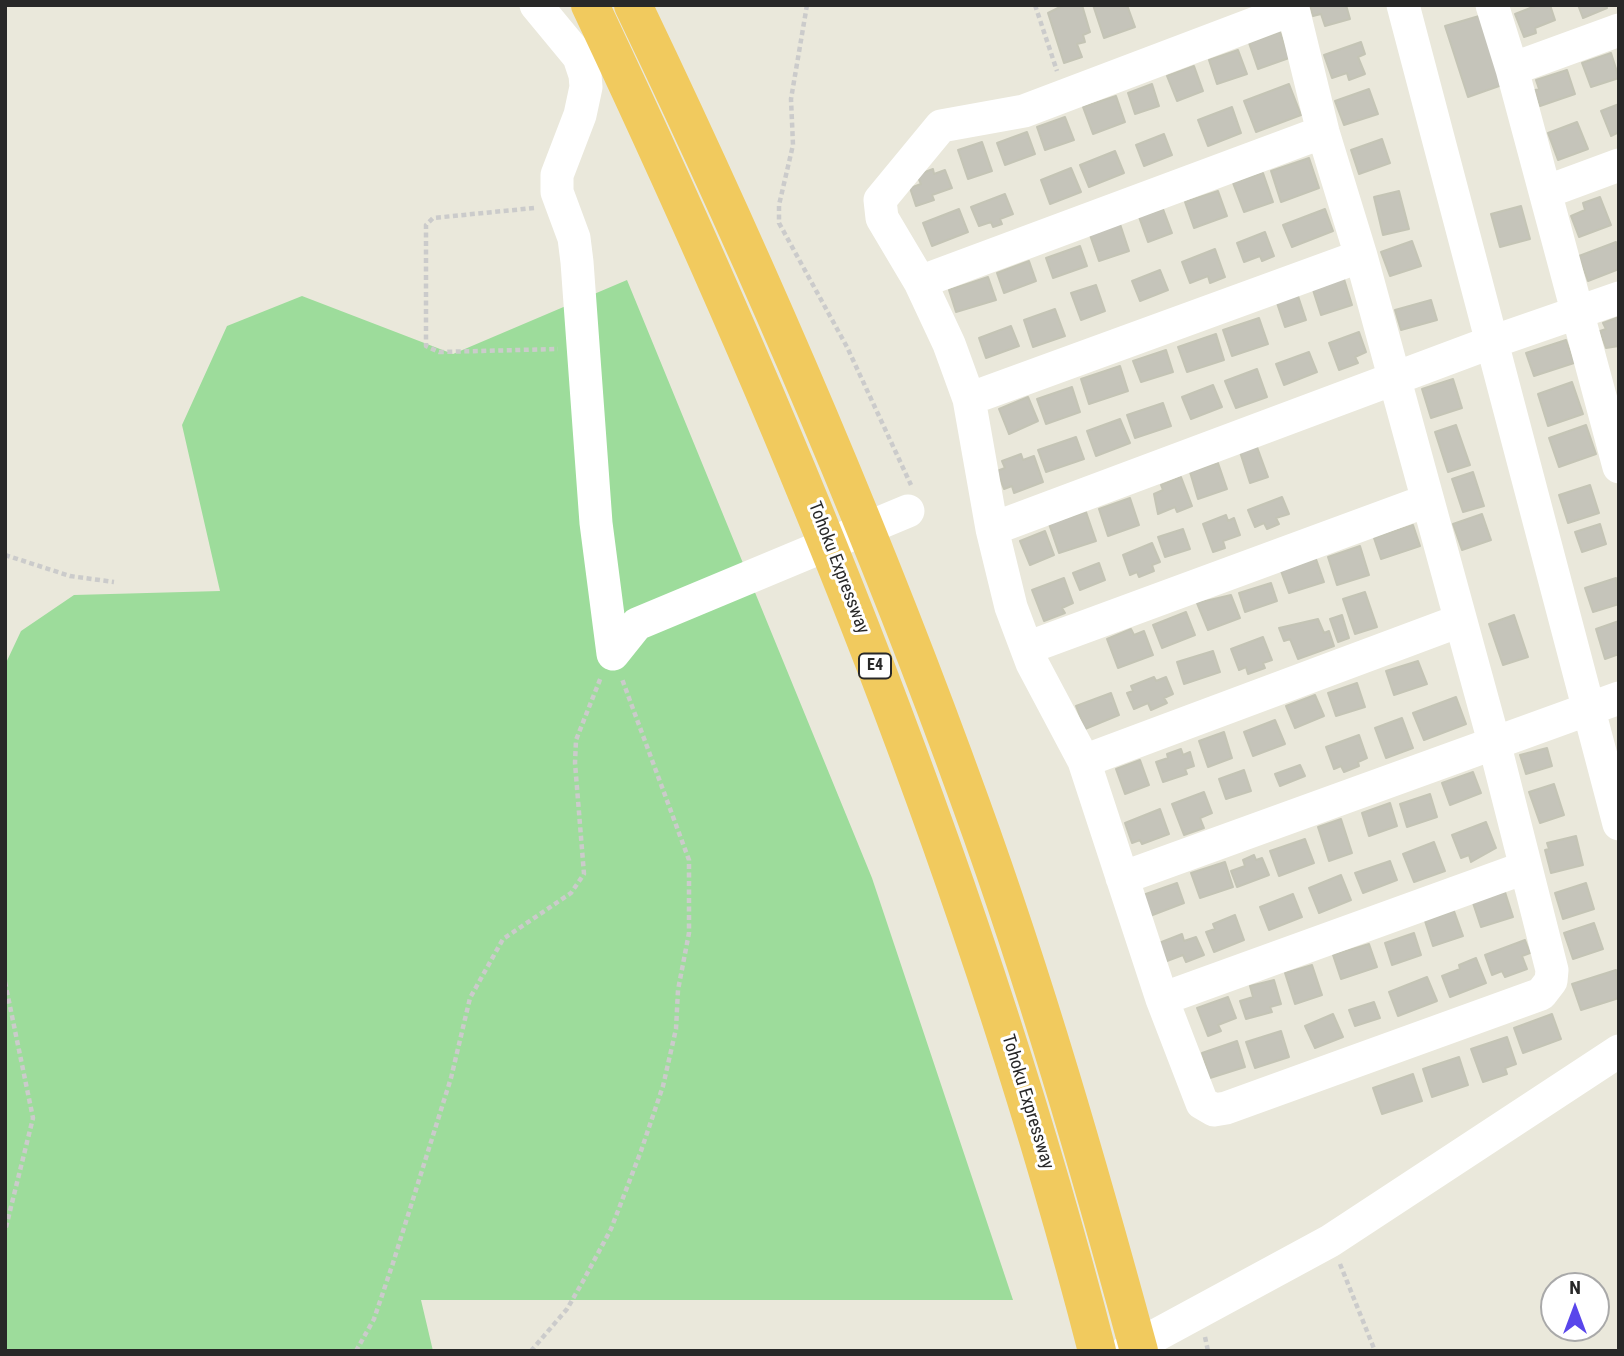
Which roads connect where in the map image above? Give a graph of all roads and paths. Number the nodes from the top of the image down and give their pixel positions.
1 (536, 5) edge
2 (590, 5) edge
3 (633, 5) edge
4 (807, 5) edge
5 (1035, 5) edge
6 (1403, 5) edge
7 (1492, 5) edge
8 (1292, 7) edge
9 (1619, 30) edge
10 (1512, 69) junction
11 (1065, 96) junction
12 (1323, 132) junction
13 (1619, 166) edge
14 (1554, 189) dead end
15 (559, 197) junction
16 (1361, 256) junction
17 (920, 282) junction
18 (1619, 298) edge
19 (1576, 314) junction
20 (1492, 342) junction
21 (583, 349) junction
22 (1394, 379) junction
23 (969, 399) junction
24 (1614, 430) edge
25 (1619, 467) edge
26 (1426, 501) junction
27 (908, 511) joint
28 (992, 529) junction
29 (5, 555) edge
30 (114, 582) dead end
31 (1459, 621) junction
32 (1027, 648) junction
33 (612, 654) junction
34 (1619, 698) edge
35 (1588, 710) junction
36 (1494, 742) junction
37 (1084, 761) junction
38 (1619, 824) edge
39 (1524, 868) junction
40 (1122, 878) junction
41 (5, 982) edge
42 (1162, 999) junction
43 (1619, 1051) edge
44 (5, 1231) edge
45 (1330, 1241) junction
46 (356, 1351) edge
47 (531, 1351) edge
48 (1097, 1351) edge
49 (1127, 1351) edge
50 (1139, 1351) edge
51 (1375, 1351) edge

1 - 15 street
2 - 48 highway, Tohoku Expressway / E4
3 - 50 highway, E4
4 - 27 path
5 - 11 path
6 - 20 street
7 - 10 street
8 - 11 street
8 - 12 street
9 - 10 street
10 - 19 street
11 - 17 street
12 - 16 street
12 - 17 street
13 - 14 street
15 - 21 street
15 - 21 path
16 - 22 street
16 - 23 street
17 - 23 street
18 - 19 street
19 - 20 street
19 - 24 street
20 - 22 street
20 - 35 street
21 - 33 street
22 - 26 street
22 - 28 street
23 - 28 street
24 - 25 street
26 - 31 street
26 - 32 street
27 - 33 street
28 - 32 street
29 - 30 path
31 - 36 street
31 - 37 street
32 - 37 street
33 - 46 path
33 - 47 path
34 - 35 street
35 - 36 street
35 - 38 street
36 - 39 street
36 - 40 street
37 - 40 street
39 - 42 street
39 - 42 street
40 - 42 street
41 - 44 path
43 - 45 street
45 - 49 street
45 - 51 path

